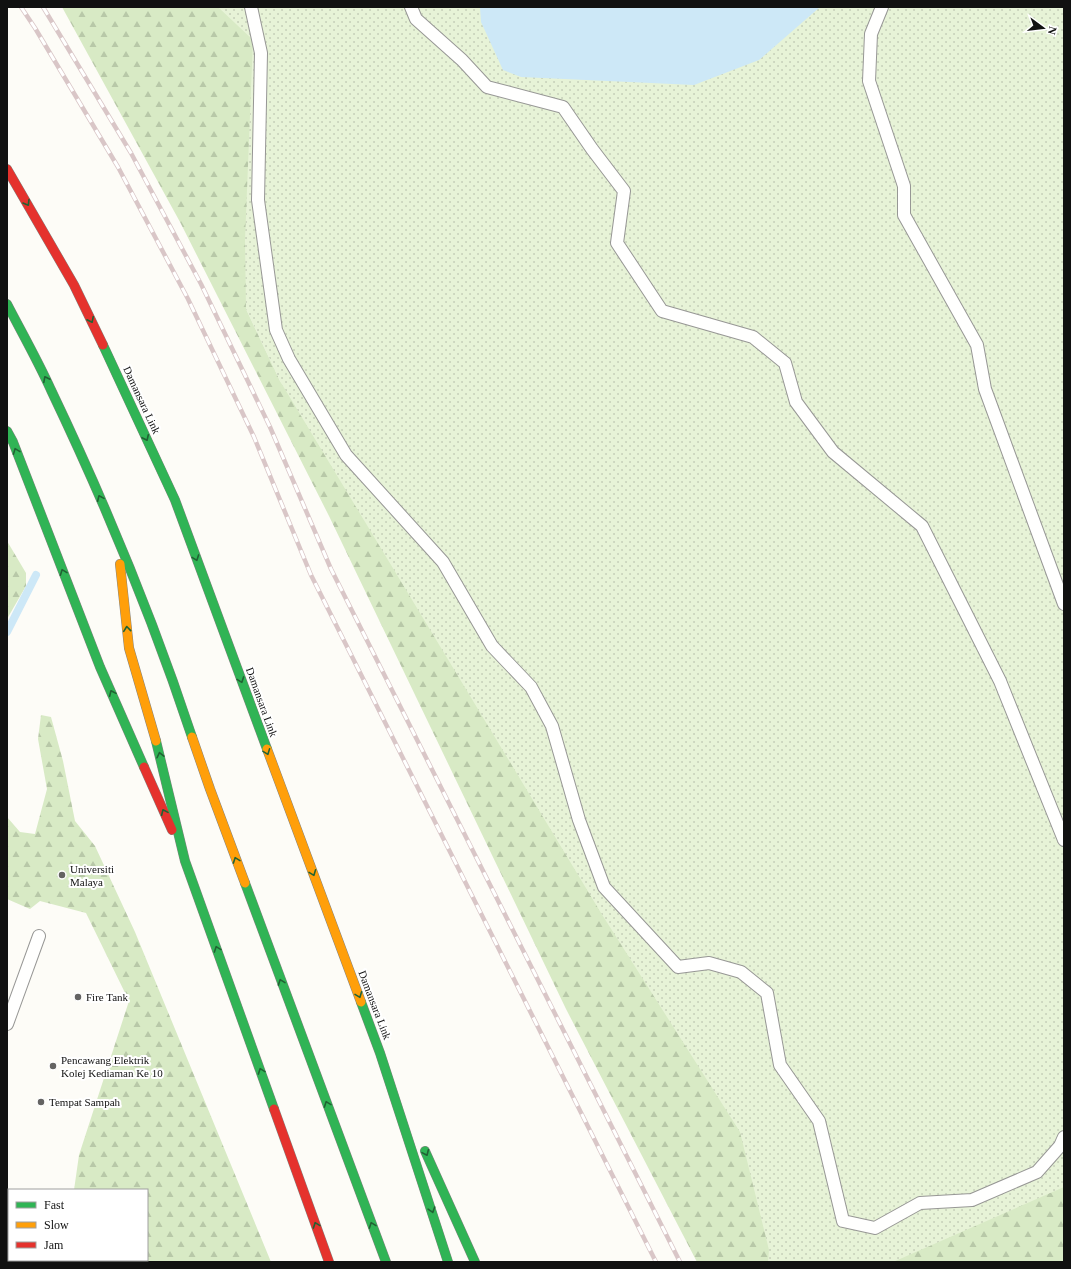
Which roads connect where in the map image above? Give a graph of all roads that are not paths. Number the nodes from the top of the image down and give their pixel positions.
1 (251, 7) edge
2 (411, 7) edge
3 (882, 7) edge
4 (7, 169) edge
5 (7, 304) edge
6 (7, 431) edge
7 (116, 533) junction
8 (1064, 604) edge
9 (1064, 840) edge
10 (185, 861) junction
11 (39, 936) dead end
12 (7, 1024) edge
13 (380, 1054) junction
14 (413, 1125) dead end
15 (1064, 1137) edge
16 (420, 1140) dead end
17 (330, 1262) edge
18 (386, 1262) edge
19 (448, 1262) edge
20 (475, 1262) edge

1 - 15 lane
2 - 9 lane
3 - 8 lane
4 -> 13 main road, Damansara Link
7 -> 5 main road
10 -> 6 main road
10 -> 7 main road
18 -> 7 main road
17 -> 10 main road
11 - 12 lane
13 - 14 main road
13 -> 19 main road, Damansara Link
16 -> 20 main road

